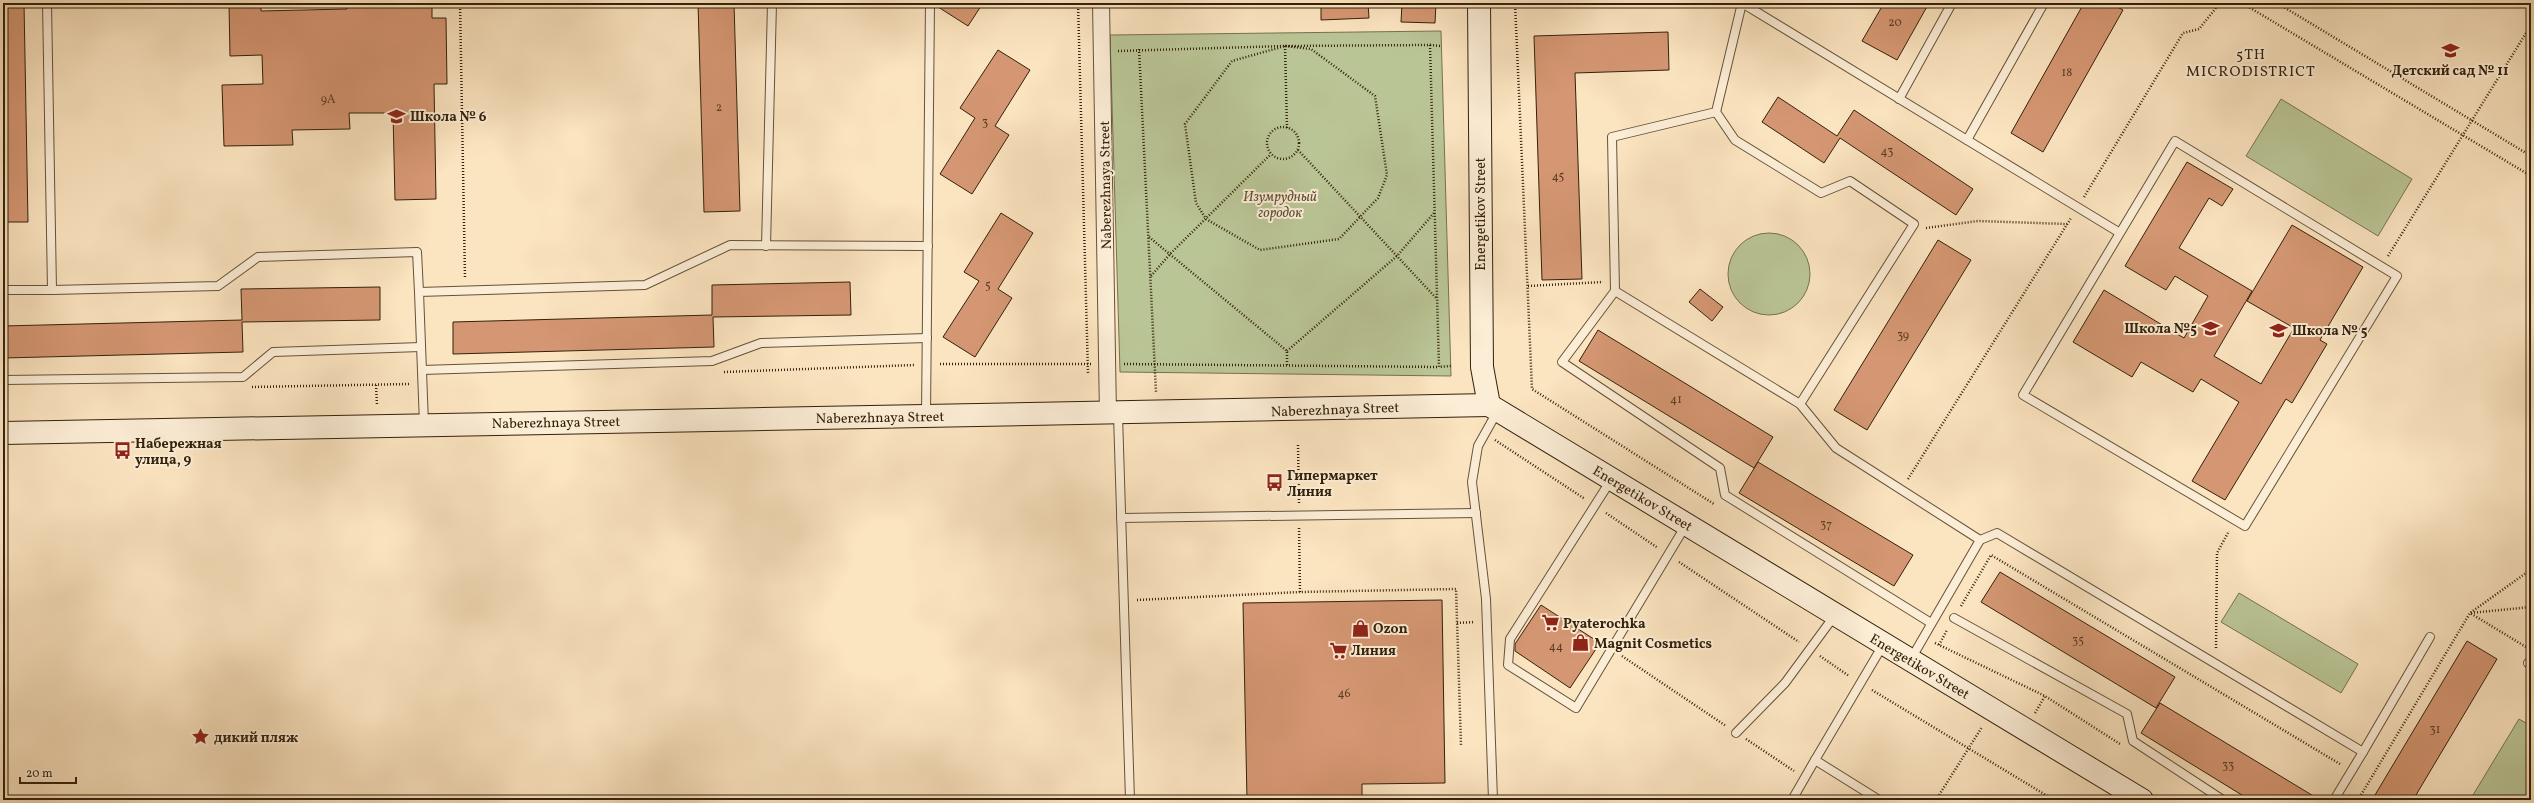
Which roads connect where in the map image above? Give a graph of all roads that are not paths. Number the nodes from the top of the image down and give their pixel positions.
1 (47, 3) edge
2 (772, 3) edge
3 (930, 3) edge
4 (1101, 3) edge
5 (1479, 3) edge
6 (1742, 3) edge
7 (1952, 3) edge
8 (2044, 3) edge
9 (1899, 99) junction
10 (1716, 112) junction
11 (1966, 140) junction
12 (2120, 233) junction
13 (766, 246) junction
14 (928, 246) junction
15 (3, 290) edge
16 (52, 290) junction
17 (1615, 291) junction
18 (419, 292) junction
19 (927, 338) junction
20 (421, 347) junction
21 (422, 370) junction
22 (3, 380) edge
23 (1800, 404) junction
24 (1494, 408) junction
25 (1113, 415) junction
26 (926, 416) junction
27 (424, 424) junction
28 (3, 433) edge
29 (1612, 479) junction
30 (1476, 513) junction
31 (1121, 518) junction
32 (1686, 524) junction
33 (1980, 540) junction
34 (1836, 615) junction
35 (1954, 618) road end
36 (1931, 623) junction
37 (2430, 637) dead end
38 (1884, 644) junction
39 (1910, 660) junction
40 (1736, 733) road end
41 (2362, 752) junction
42 (1815, 760) junction
43 (1130, 800) edge
44 (1493, 800) edge
45 (1792, 800) edge
46 (1879, 800) edge
47 (2142, 800) edge
48 (2223, 800) edge
49 (2334, 800) edge

1 - 16 lane
2 - 13 lane
3 - 14 lane
4 - 25 street, Naberezhnaya Street
5 - 24 main road, Energetikov Street
6 - 9 lane
6 - 10 lane
7 - 9 lane
8 - 11 lane
9 - 11 lane
10 - 17 lane
10 - 23 lane
11 - 12 lane
12 - 12 lane
13 - 14 lane
13 - 18 lane
14 - 19 lane
15 - 16 lane
16 - 18 lane
17 - 23 lane
17 - 36 lane
18 - 20 lane
19 - 21 lane
19 - 26 lane
20 - 21 lane
20 - 22 lane
21 - 27 lane
23 - 33 lane
24 - 25 main road, Naberezhnaya Street
24 - 29 main road, Energetikov Street
24 - 30 lane
25 - 26 main road, Naberezhnaya Street
25 - 31 lane
26 - 27 main road, Naberezhnaya Street
27 - 28 main road, Naberezhnaya Street
29 - 32 main road, Energetikov Street
29 - 32 lane
30 - 31 lane
30 - 44 lane
31 - 43 lane
32 - 34 main road, Energetikov Street
33 - 36 lane
33 - 41 lane
34 - 38 main road, Energetikov Street
34 - 40 lane
35 - 48 lane
36 - 39 lane
37 - 41 lane
38 - 39 main road, Energetikov Street
38 - 42 lane
39 - 47 main road, Energetikov Street
41 - 49 lane
42 - 45 lane
42 - 46 lane

